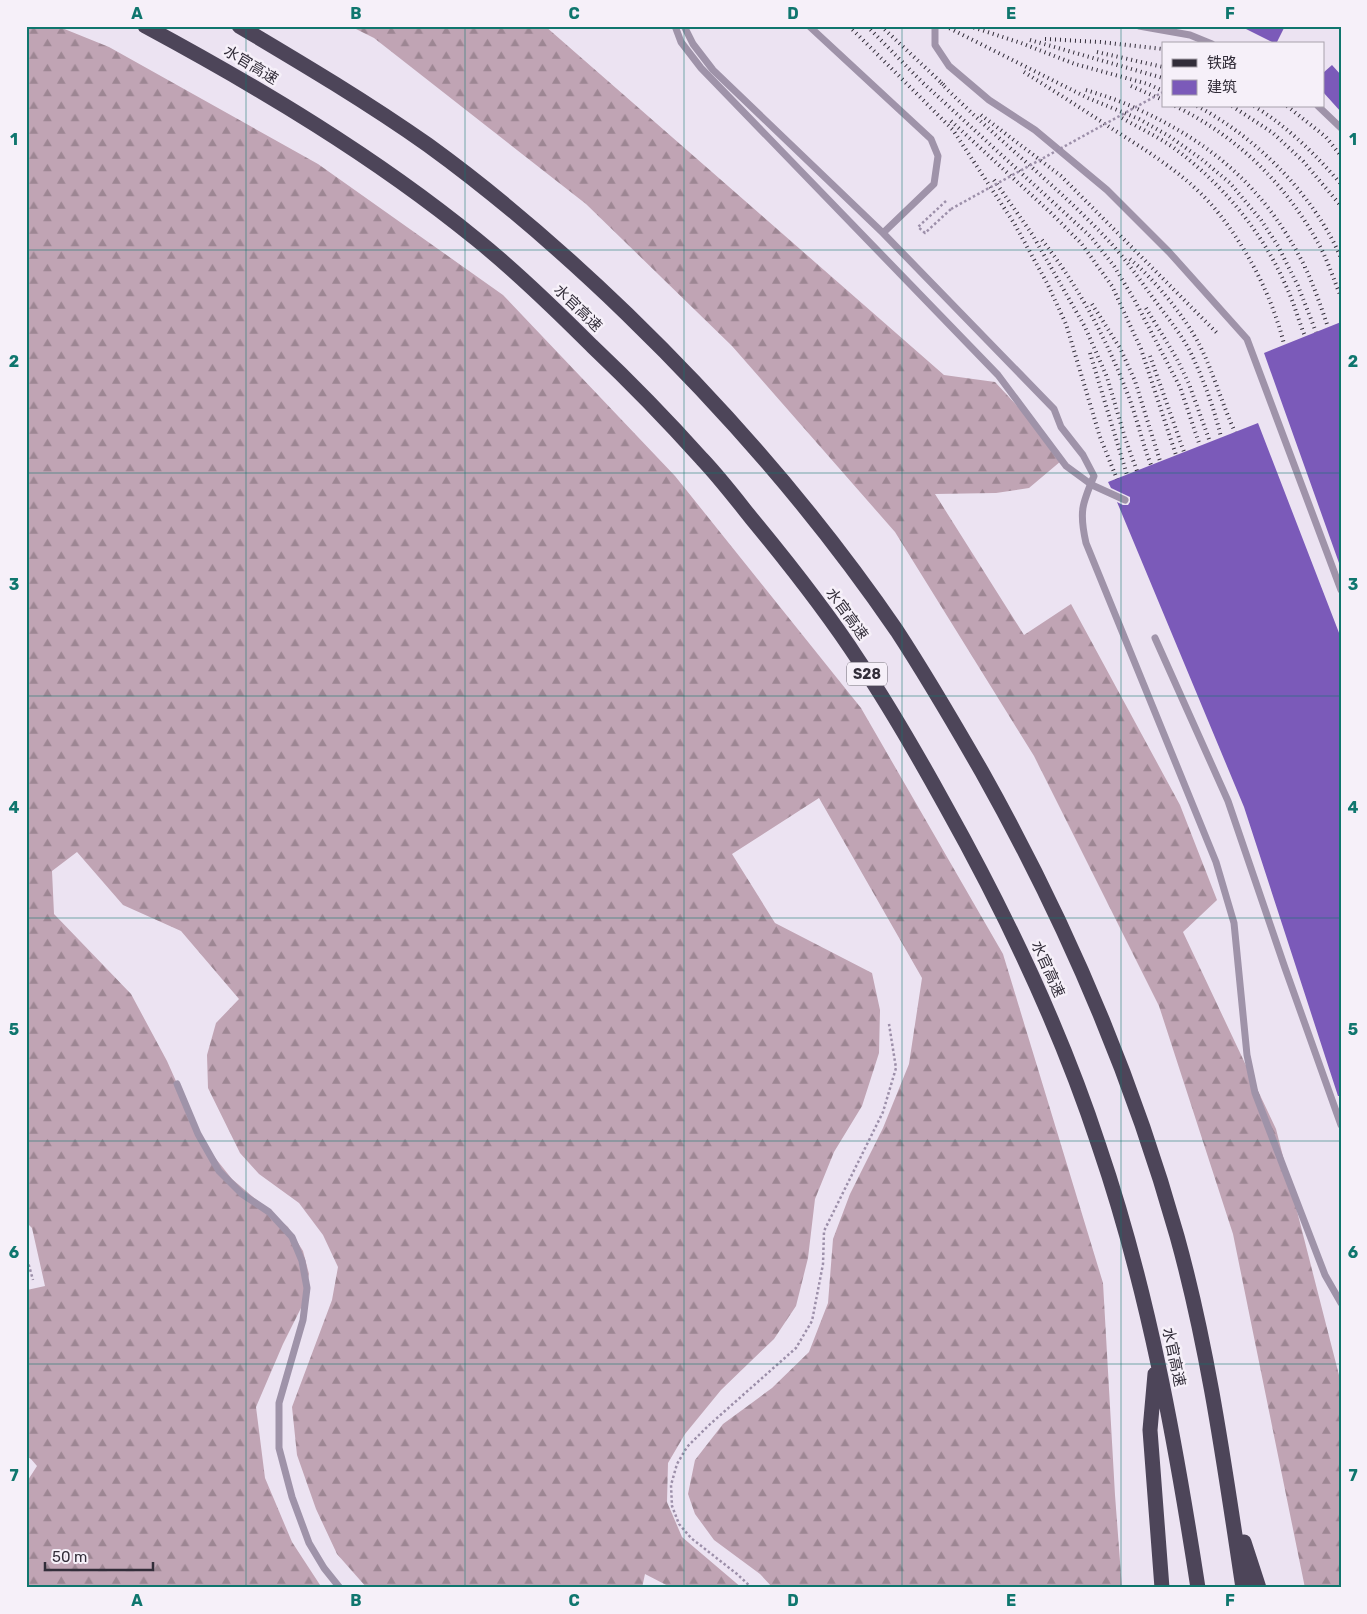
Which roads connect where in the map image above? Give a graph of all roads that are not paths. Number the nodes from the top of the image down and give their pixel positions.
1 (145, 26) edge
2 (239, 26) edge
3 (675, 26) edge
4 (684, 26) edge
5 (809, 26) edge
6 (935, 26) edge
7 (1139, 26) edge
8 (1191, 26) edge
9 (1190, 35) junction
10 (1207, 42) edge
11 (1320, 108) edge
12 (1341, 128) edge
13 (883, 233) junction
14 (1125, 500) dead end
15 (1341, 590) edge
16 (1155, 638) dead end
17 (177, 1084) dead end
18 (1341, 1125) edge
19 (1341, 1303) edge
20 (1156, 1355) junction
21 (1230, 1498) junction
22 (340, 1588) edge
23 (1162, 1588) edge
24 (1198, 1588) edge
25 (1244, 1588) edge
26 (1258, 1588) edge

1 - 20 highway, 水官高速 / S28
2 - 21 highway, 水官高速
3 - 14 lane, bridge
4 - 13 lane
5 - 13 lane
6 - 15 lane
7 - 9 lane
8 - 9 lane
9 - 10 lane
11 - 12 lane
13 - 19 lane
16 - 18 lane
17 - 22 lane
20 - 23 highway
20 - 24 highway, 水官高速 / S28
21 - 25 highway, 水官高速
21 - 26 highway

